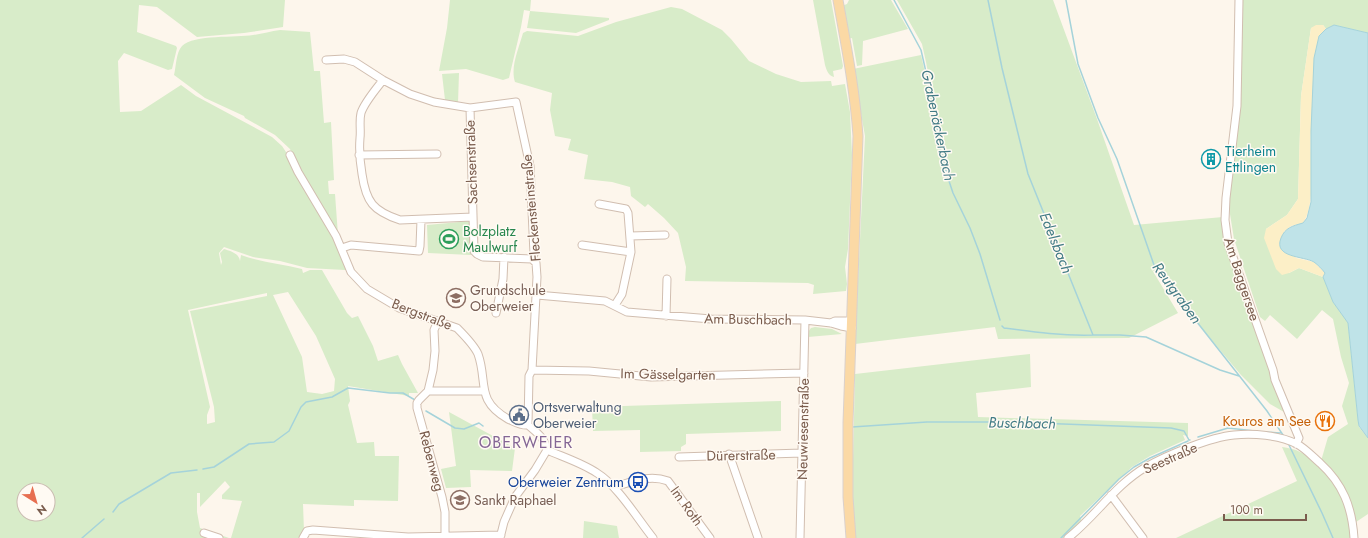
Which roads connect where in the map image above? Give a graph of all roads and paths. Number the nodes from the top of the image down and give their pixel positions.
1 (838, 0) edge
2 (1239, 0) edge
3 (326, 60) dead end
4 (383, 80) junction
5 (470, 108) junction
6 (290, 154) dead end
7 (437, 154) dead end
8 (359, 155) junction
9 (599, 204) dead end
10 (473, 217) junction
11 (422, 220) junction
12 (665, 235) dead end
13 (630, 236) junction
14 (582, 245) dead end
15 (342, 248) junction
16 (631, 252) junction
17 (504, 257) junction
18 (532, 259) junction
19 (667, 279) dead end
20 (537, 295) junction
21 (615, 306) junction
22 (496, 314) dead end
23 (666, 316) junction
24 (805, 320) junction
25 (438, 321) junction
26 (852, 324) junction
27 (532, 370) junction
28 (804, 373) junction
29 (428, 391) junction
30 (484, 391) junction
31 (528, 425) junction
32 (1294, 443) junction
33 (546, 450) junction
34 (802, 453) junction
35 (729, 454) junction
36 (679, 456) dead end
37 (614, 487) junction
38 (1111, 495) junction
39 (204, 533) dead end
40 (445, 536) junction
41 (500, 536) edge
42 (219, 538) edge
43 (303, 538) edge
44 (653, 538) edge
45 (710, 538) edge
46 (758, 538) edge
47 (800, 538) edge
48 (851, 538) edge
49 (1068, 538) edge
50 (1143, 538) edge
51 (1354, 538) edge

1 - 26 main road
2 - 32 street, Am Baggersee
3 - 4 street
4 - 5 street
4 - 8 street
5 - 10 street, Sachsenstraße
5 - 18 street, Fleckensteinstraße
6 - 15 street, Bergstraße
7 - 8 street
8 - 11 street
9 - 13 street
10 - 11 street
10 - 17 street, Sachsenstraße
11 - 15 street
12 - 13 street
13 - 16 street
14 - 16 street
15 - 25 street, Bergstraße
16 - 21 street
17 - 18 street, Sachsenstraße
17 - 22 street
18 - 20 street, Fleckensteinstraße
19 - 23 street
20 - 21 street, Am Buschbach
20 - 27 street, Fleckensteinstraße
21 - 23 street, Am Buschbach
23 - 24 street, Am Buschbach
24 - 26 street, Am Buschbach
24 - 28 street, Neuwiesenstraße
25 - 29 street, Rebenweg
25 - 30 street, Bergstraße
26 - 48 main road
27 - 28 street, Im Gässelgarten
27 - 31 street, Fleckensteinstraße
28 - 34 street, Neuwiesenstraße
29 - 30 street
29 - 40 street, Rebenweg
30 - 31 street, Bergstraße
31 - 33 street
32 - 38 street, Seestraße
32 - 51 street, Seestraße
33 - 37 street
33 - 41 street
34 - 35 street, Dürerstraße
34 - 47 street, Neuwiesenstraße
35 - 36 street, Dürerstraße
35 - 46 street
37 - 44 street
37 - 45 street, Im Roth
38 - 49 street, Seestraße
38 - 50 street
39 - 42 street
40 - 41 street
40 - 43 street

